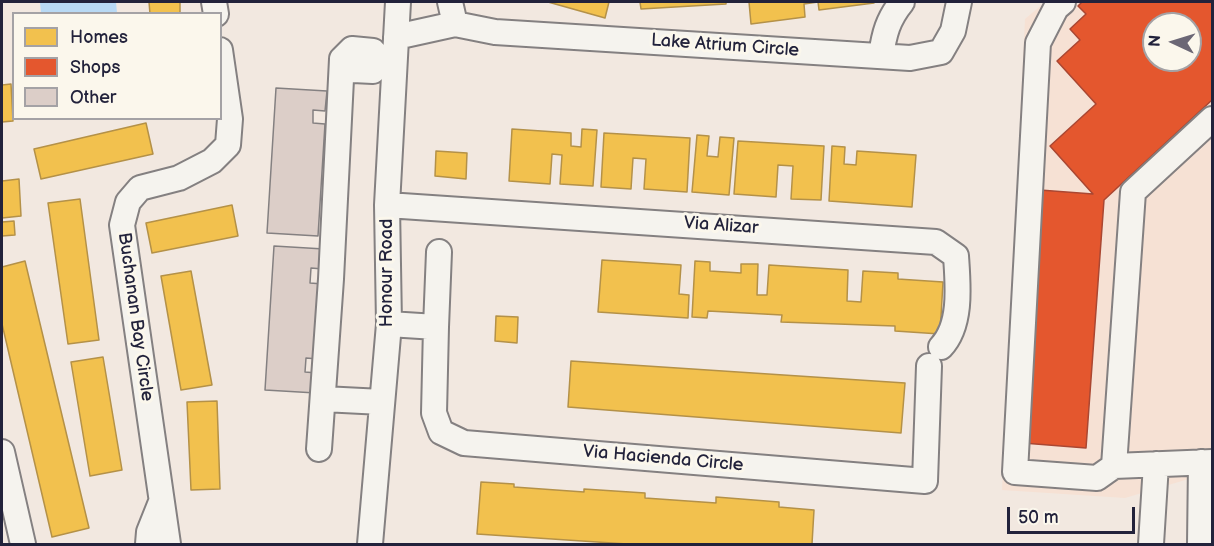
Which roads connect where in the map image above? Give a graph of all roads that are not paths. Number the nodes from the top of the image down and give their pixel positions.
1 (398, 2) edge
2 (902, 2) edge
3 (959, 2) edge
4 (1063, 2) edge
5 (453, 13) edge
6 (396, 37) junction
7 (881, 56) junction
8 (388, 62) junction
9 (222, 64) edge
10 (1212, 118) edge
11 (387, 205) junction
12 (439, 252) dead end
13 (389, 324) junction
14 (435, 327) junction
15 (935, 356) joint
16 (323, 399) junction
17 (382, 402) junction
18 (319, 449) dead end
19 (2, 452) edge
20 (1207, 462) edge
21 (1156, 464) junction
22 (1114, 466) junction
23 (161, 502) junction
24 (8, 505) edge
25 (23, 544) edge
26 (148, 544) edge
27 (168, 544) edge
28 (370, 544) edge
29 (1151, 544) edge
30 (1200, 544) edge

1 - 6 street, Honour Road
2 - 7 street
3 - 7 street, Lake Atrium Circle
4 - 22 street
5 - 6 street, Lake Atrium Circle
5 - 7 street, Lake Atrium Circle
6 - 8 street, Honour Road
8 - 11 street, Honour Road
8 - 16 street
9 - 23 street, Buchanan Bay Circle
10 - 22 street
11 - 13 street, Honour Road
11 - 15 street, Via Alizar
12 - 14 street
13 - 14 street
13 - 17 street, Honour Road
14 - 15 street, Via Hacienda Circle
16 - 17 street
16 - 18 street
17 - 28 street, Honour Road
19 - 24 street
20 - 21 street
20 - 30 street
21 - 22 street
21 - 29 street
23 - 26 street, Buchanan Bay Circle
23 - 27 street, Buchanan Bay Circle
24 - 25 street

